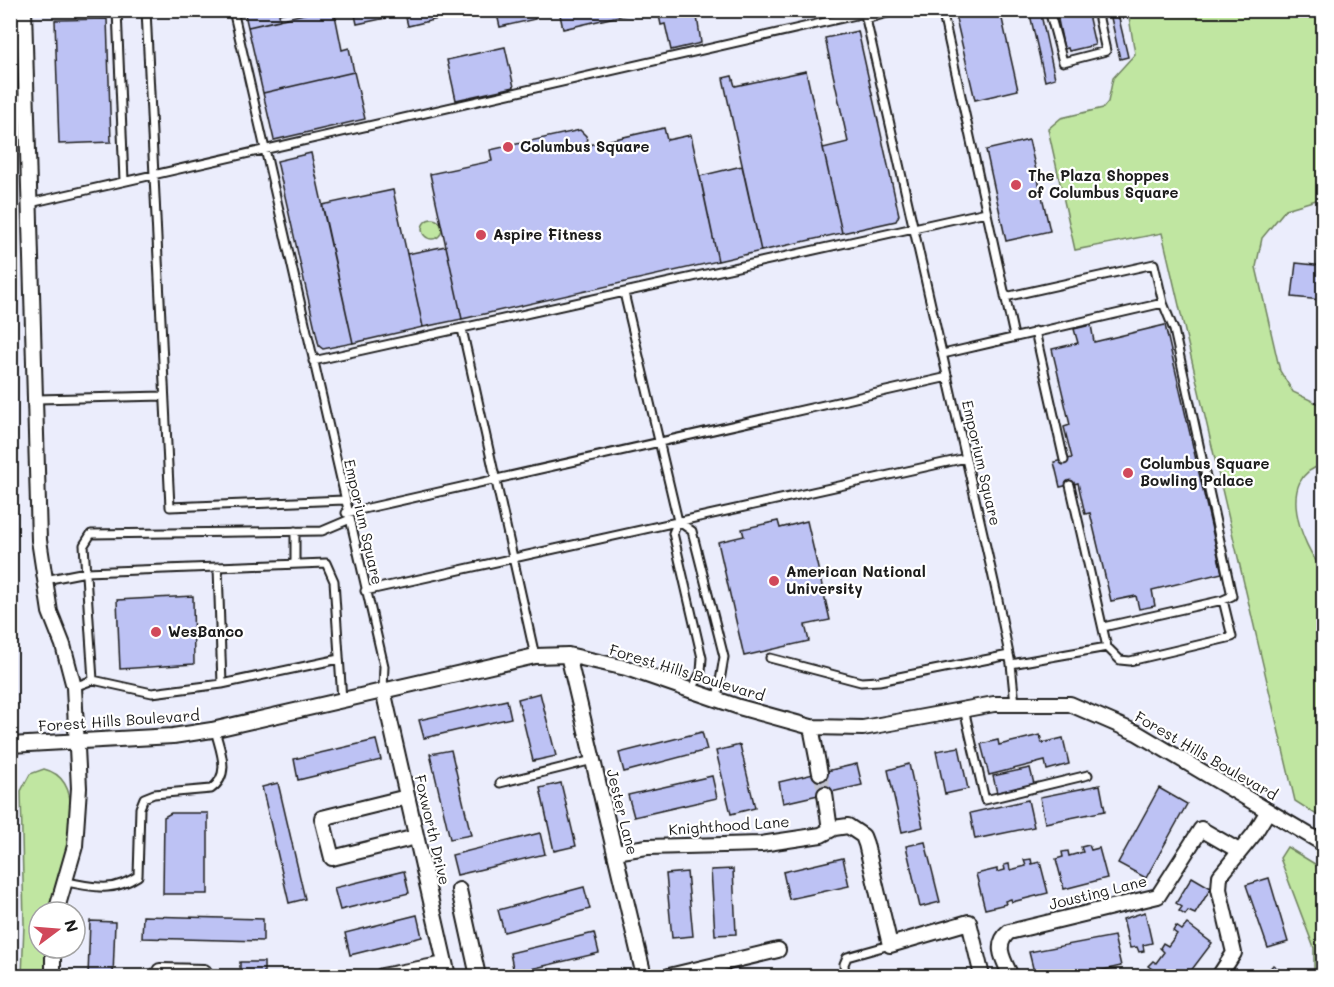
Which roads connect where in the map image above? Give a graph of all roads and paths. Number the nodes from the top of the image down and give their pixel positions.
1 (24, 10) edge
2 (117, 10) edge
3 (146, 10) edge
4 (233, 10) edge
5 (898, 10) edge
6 (942, 10) edge
7 (1049, 10) edge
8 (1097, 10) edge
9 (865, 14) edge
10 (265, 149) junction
11 (154, 174) junction
12 (124, 181) junction
13 (30, 202) junction
14 (986, 212) junction
15 (915, 228) junction
16 (624, 293) junction
17 (1005, 297) junction
18 (1163, 303) junction
19 (462, 328) junction
20 (1035, 332) junction
21 (1014, 336) junction
22 (943, 354) junction
23 (313, 361) junction
24 (948, 377) junction
25 (164, 396) junction
26 (37, 399) junction
27 (659, 442) junction
28 (966, 458) junction
29 (1064, 460) dead end
30 (495, 479) junction
31 (1070, 485) dead end
32 (344, 500) junction
33 (347, 516) junction
34 (678, 521) junction
35 (295, 531) junction
36 (513, 558) junction
37 (295, 564) junction
38 (218, 568) junction
39 (86, 572) junction
40 (44, 581) junction
41 (365, 591) junction
42 (1223, 600) junction
43 (1103, 627) junction
44 (1107, 647) junction
45 (1009, 654) junction
46 (568, 655) junction
47 (535, 656) junction
48 (770, 658) dead end
49 (339, 659) junction
50 (1011, 664) junction
51 (93, 680) junction
52 (222, 684) junction
53 (74, 687) junction
54 (383, 690) junction
55 (693, 690) junction
56 (717, 699) junction
57 (342, 700) junction
58 (1016, 704) junction
59 (964, 709) junction
60 (811, 728) junction
61 (215, 730) junction
62 (76, 743) junction
63 (10, 745) edge
64 (593, 760) junction
65 (820, 773) tunnel mouth
66 (1088, 775) dead end
67 (500, 783) dead end
68 (825, 794) tunnel mouth
69 (407, 797) junction
70 (1268, 811) junction
71 (830, 830) junction
72 (416, 837) junction
73 (1323, 844) edge
74 (1239, 851) junction
75 (615, 852) junction
76 (66, 882) junction
77 (459, 890) dead end
78 (60, 900) edge
79 (890, 945) junction
80 (778, 950) dead end
81 (53, 960) edge
82 (447, 970) edge
83 (53, 976) edge
84 (160, 976) edge
85 (204, 976) edge
86 (382, 976) edge
87 (478, 976) edge
88 (644, 976) edge
89 (669, 976) edge
90 (845, 976) edge
91 (982, 976) edge
92 (1011, 976) edge
93 (1219, 976) edge

1 - 13 street
2 - 12 lane
3 - 11 lane
4 - 10 lane
5 - 9 lane
6 - 14 lane
7 - 8 lane
9 - 10 lane
9 - 15 lane, Emporium Square
10 - 11 lane
10 - 23 lane, Emporium Square
11 - 12 lane
11 - 25 lane
12 - 13 lane
13 - 26 street
14 - 15 lane
14 - 17 lane
15 - 16 lane
15 - 22 lane, Emporium Square
16 - 19 lane
16 - 27 lane
17 - 18 lane
17 - 21 lane
18 - 20 lane
18 - 42 lane
19 - 23 lane
19 - 30 lane
20 - 21 lane
20 - 29 lane
21 - 22 lane
22 - 24 lane, Emporium Square
23 - 32 lane, Emporium Square
24 - 27 lane
24 - 28 lane, Emporium Square
25 - 26 lane
25 - 32 lane
26 - 40 street
27 - 30 lane
27 - 34 lane
28 - 34 lane
28 - 45 lane, Emporium Square
30 - 33 lane
30 - 36 lane
31 - 43 lane
32 - 33 lane, Emporium Square
33 - 35 lane
33 - 41 lane, Emporium Square
34 - 36 lane
34 - 55 lane
34 - 56 lane
35 - 37 lane
35 - 39 lane
36 - 41 lane
36 - 47 lane
37 - 38 lane
37 - 49 lane
38 - 39 lane
38 - 52 lane
39 - 40 lane
39 - 51 lane
40 - 53 street
41 - 54 lane, Emporium Square
42 - 43 lane
42 - 44 lane
43 - 44 lane
44 - 50 lane
45 - 48 lane
45 - 50 lane, Emporium Square
46 - 47 street, Forest Hills Boulevard
46 - 55 street, Forest Hills Boulevard
46 - 64 street, Jester Lane
47 - 54 street, Forest Hills Boulevard
49 - 52 lane
49 - 57 lane
50 - 58 lane, Emporium Square
51 - 52 lane
51 - 53 lane
53 - 62 street
54 - 57 street, Forest Hills Boulevard
54 - 69 street, Foxworth Drive
55 - 56 street, Forest Hills Boulevard
56 - 60 street, Forest Hills Boulevard
57 - 61 street, Forest Hills Boulevard
58 - 59 street, Forest Hills Boulevard
58 - 70 street, Forest Hills Boulevard
59 - 60 street, Forest Hills Boulevard
59 - 66 lane
60 - 65 street
61 - 62 street, Forest Hills Boulevard
61 - 76 lane
62 - 63 street, Forest Hills Boulevard
62 - 76 street
64 - 67 lane
64 - 75 street, Jester Lane
68 - 71 street
69 - 72 street, Foxworth Drive
69 - 72 street
70 - 73 street, Forest Hills Boulevard
70 - 74 street
71 - 75 street, Knighthood Lane
71 - 79 street, Knighthood Lane
72 - 82 street, Foxworth Drive
74 - 92 street, Jousting Lane
74 - 93 street
75 - 88 street, Jester Lane
76 - 78 street
77 - 87 street
79 - 90 lane
79 - 91 street
80 - 89 street
81 - 83 street
82 - 86 street
84 - 85 street

